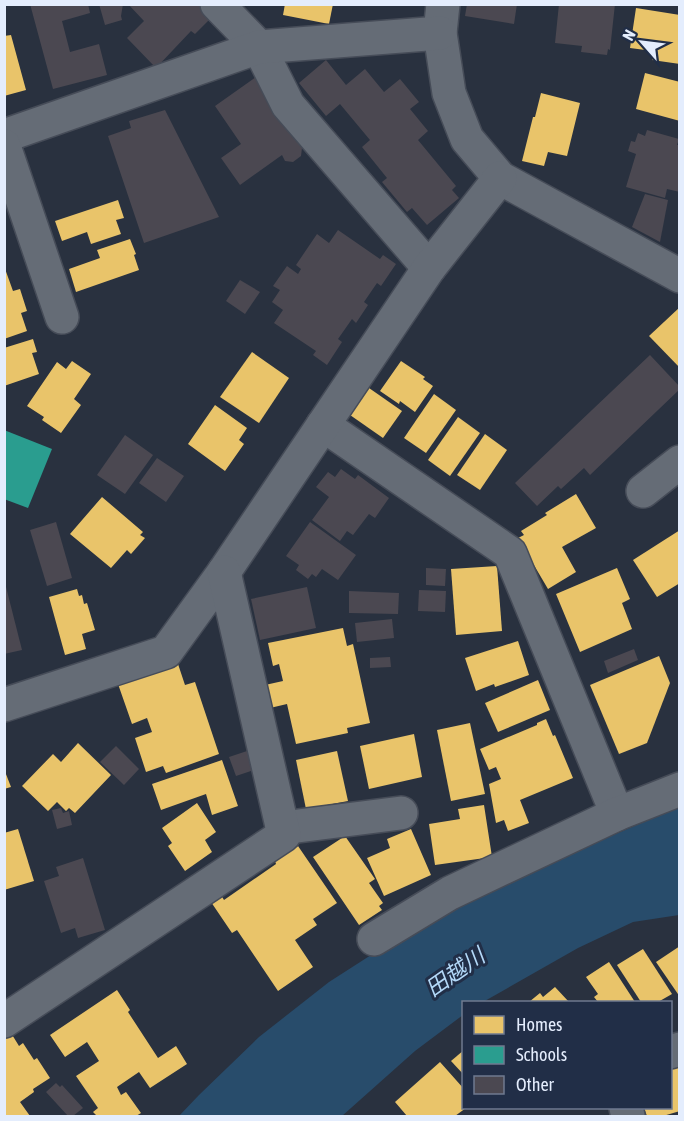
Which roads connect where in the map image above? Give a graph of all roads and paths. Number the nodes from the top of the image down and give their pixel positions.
1 (217, 4) edge
2 (441, 19) edge
3 (259, 47) junction
4 (4, 136) edge
5 (4, 146) edge
6 (500, 178) junction
7 (429, 268) junction
8 (680, 276) edge
9 (62, 317) dead end
10 (323, 425) junction
11 (224, 573) junction
12 (4, 705) edge
13 (680, 789) edge
14 (401, 813) dead end
15 (617, 814) junction
16 (282, 828) junction
17 (374, 939) dead end
18 (4, 1022) edge

1 - 3 street
2 - 3 street
2 - 6 street
3 - 4 street
3 - 7 street
5 - 9 street
6 - 7 street
6 - 8 street
7 - 10 street
10 - 11 street
10 - 15 street
11 - 12 street
11 - 16 street
13 - 15 street
14 - 16 street
15 - 17 street
16 - 18 street

